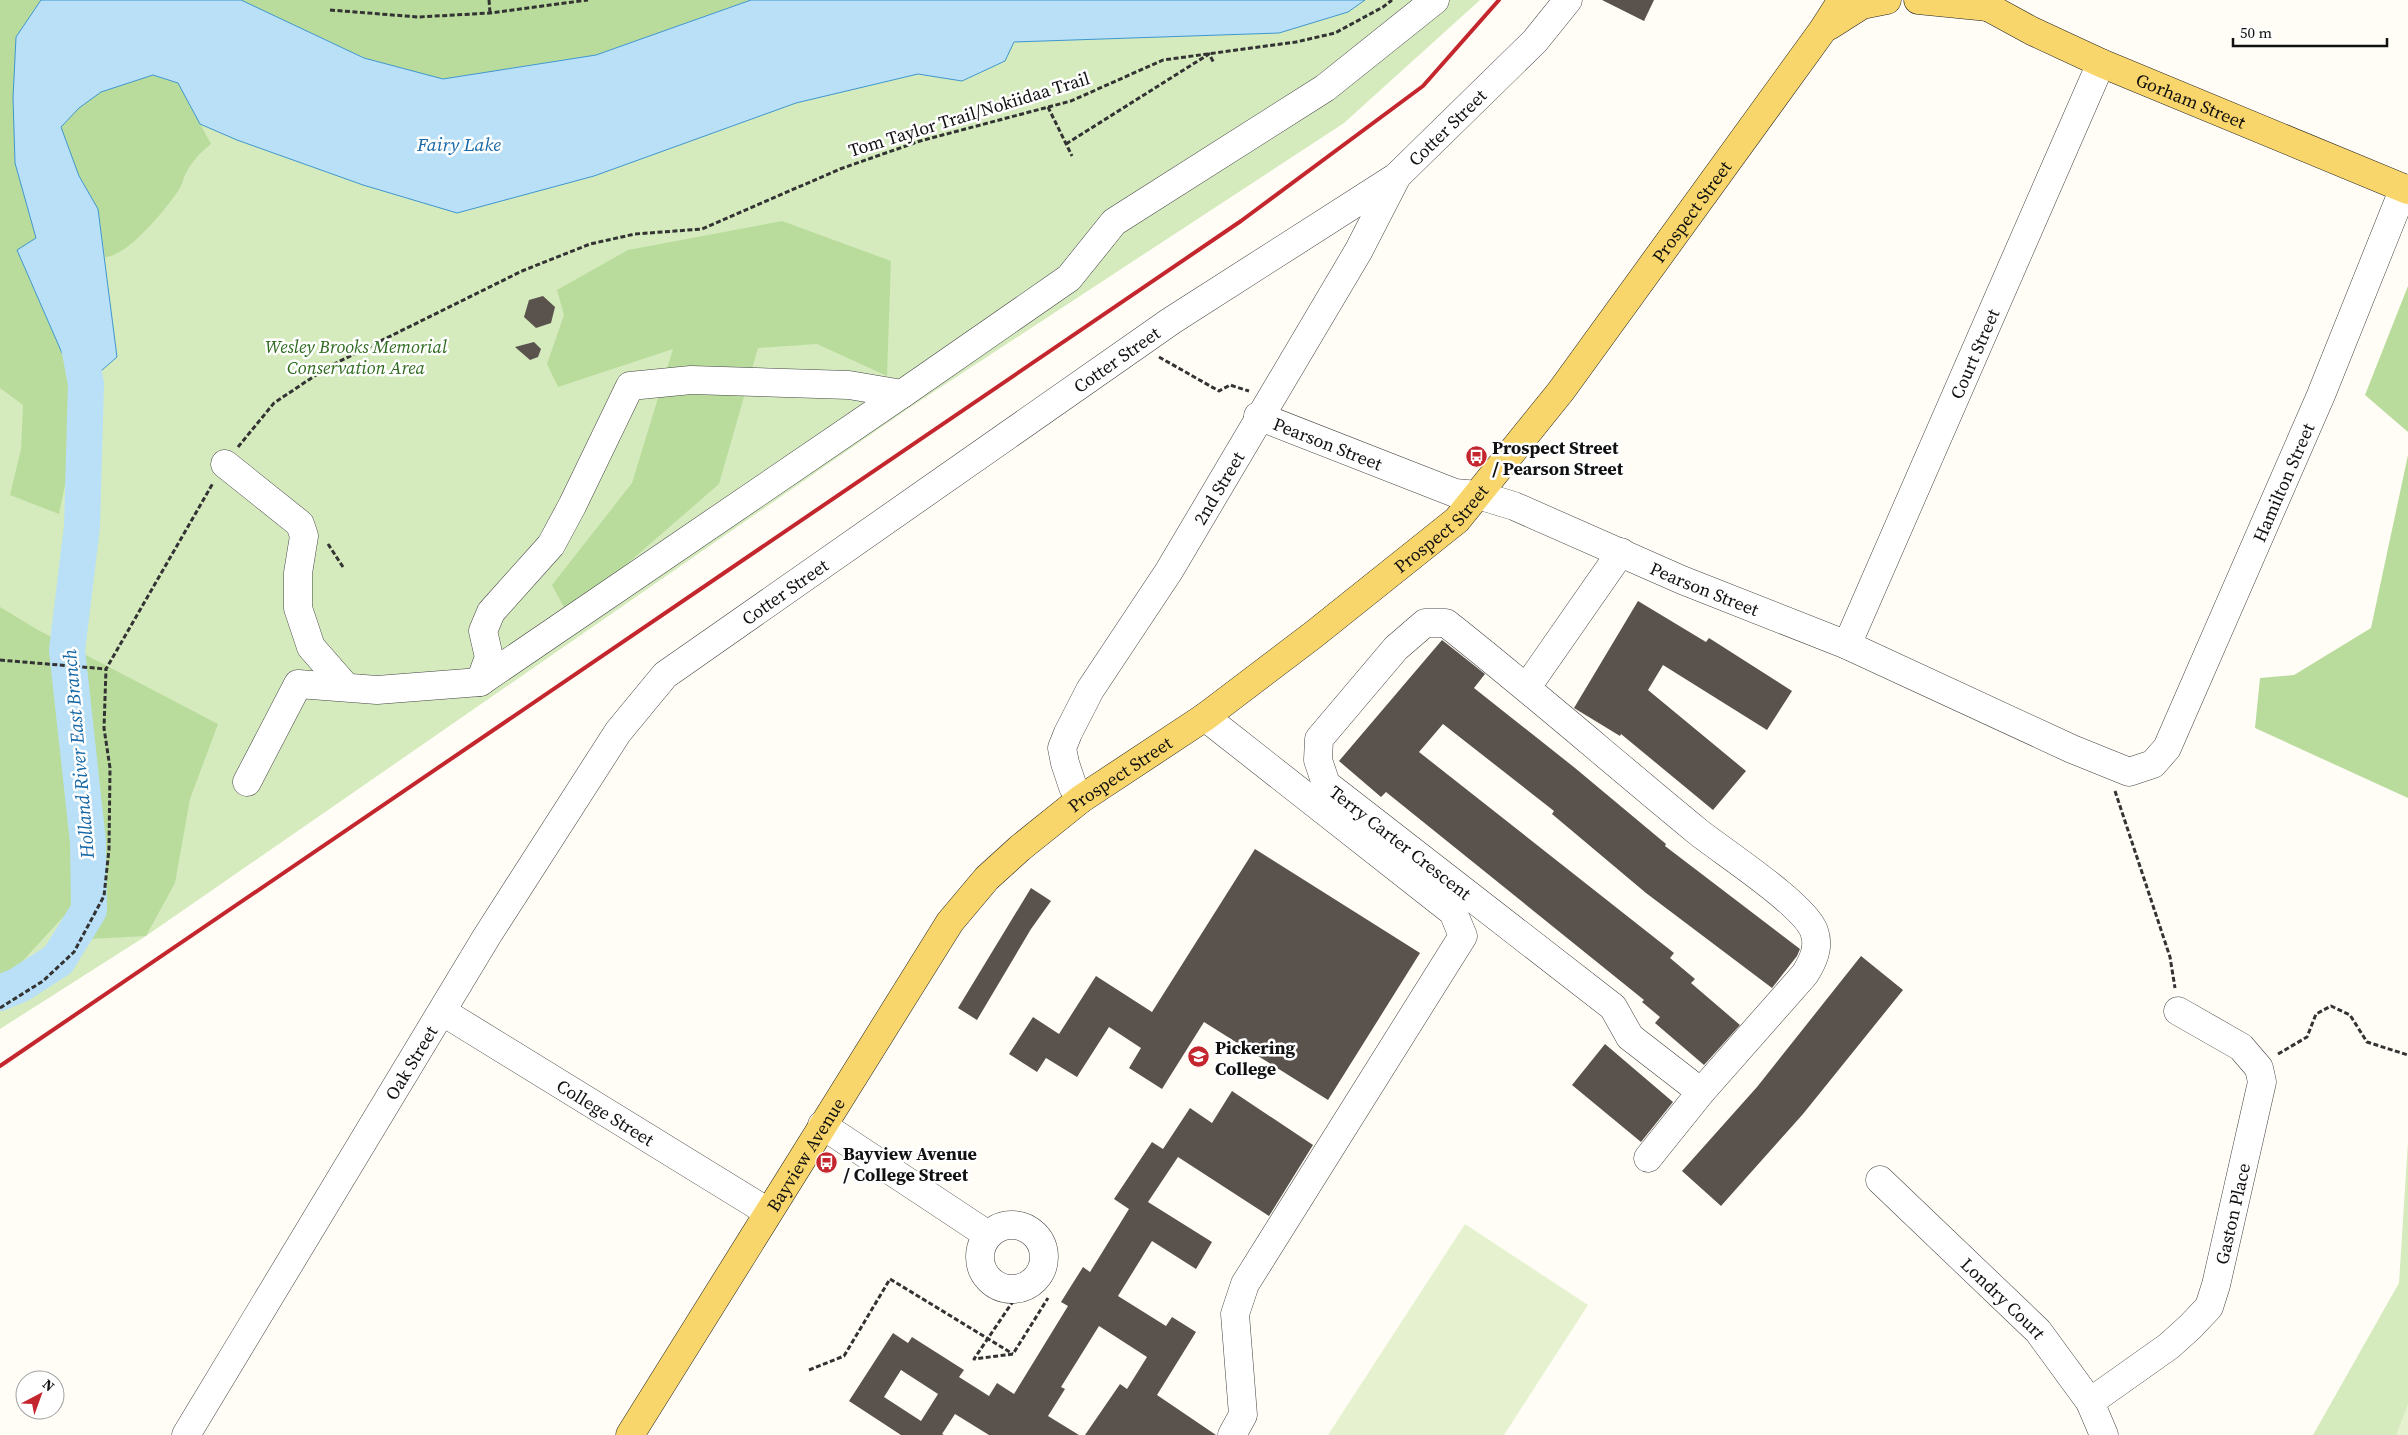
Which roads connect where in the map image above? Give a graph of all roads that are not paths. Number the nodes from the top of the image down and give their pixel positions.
1 (1435, 0) edge
2 (1568, 0) edge
3 (1842, 0) edge
4 (1887, 0) edge
5 (1918, 0) edge
6 (1984, 4) edge
7 (1822, 31) junction
8 (2101, 63) junction
9 (1396, 177) junction
10 (2406, 189) edge
11 (902, 394) junction
12 (1264, 407) junction
13 (225, 464) road end
14 (1478, 495) junction
15 (1621, 552) junction
16 (1846, 645) junction
17 (480, 682) junction
18 (346, 687) junction
19 (1527, 687) junction
20 (645, 697) joint
21 (1205, 717) junction
22 (2146, 766) joint
23 (247, 782) dead end
24 (1081, 799) junction
25 (987, 878) joint
26 (2178, 1011) road end
27 (443, 1012) junction
28 (1702, 1092) junction
29 (822, 1125) junction
30 (1648, 1158) dead end
31 (1880, 1180) dead end
32 (768, 1212) junction
33 (988, 1236) junction
34 (2090, 1402) junction
35 (186, 1435) edge
36 (630, 1435) edge
37 (1232, 1435) edge
38 (2104, 1435) edge

1 - 11 street
2 - 9 street, Cotter Street
3 - 7 main road, Prospect Street
4 - 7 main road
5 - 6 main road
6 - 8 main road, Gorham Street
7 - 14 main road, Prospect Street
8 - 10 main road, Gorham Street
8 - 16 street, Court Street
9 - 12 street, 2nd Street
9 - 20 street, Cotter Street
10 - 22 street, Hamilton Street
11 - 17 street
11 - 17 street
12 - 14 street, Pearson Street
12 - 24 street, 2nd Street
13 - 18 street
14 - 15 street, Pearson Street
14 - 21 main road, Prospect Street
15 - 16 street, Pearson Street
15 - 19 street
16 - 22 street, Pearson Street
17 - 18 street
18 - 23 street
19 - 28 street, Terry Carter Crescent
19 - 28 street, Terry Carter Crescent
20 - 27 street, Oak Street
21 - 24 main road, Prospect Street
21 - 37 street
24 - 25 main road, Prospect Street
25 - 29 main road, Bayview Avenue
26 - 34 street, Gaston Place
27 - 32 street, College Street
27 - 35 street, Oak Street
28 - 30 street, Terry Carter Crescent
29 - 32 main road, Bayview Avenue
29 - 33 street
31 - 34 street, Londry Court
32 - 36 main road, Bayview Avenue
33 - 33 street
34 - 38 street, Londry Court

